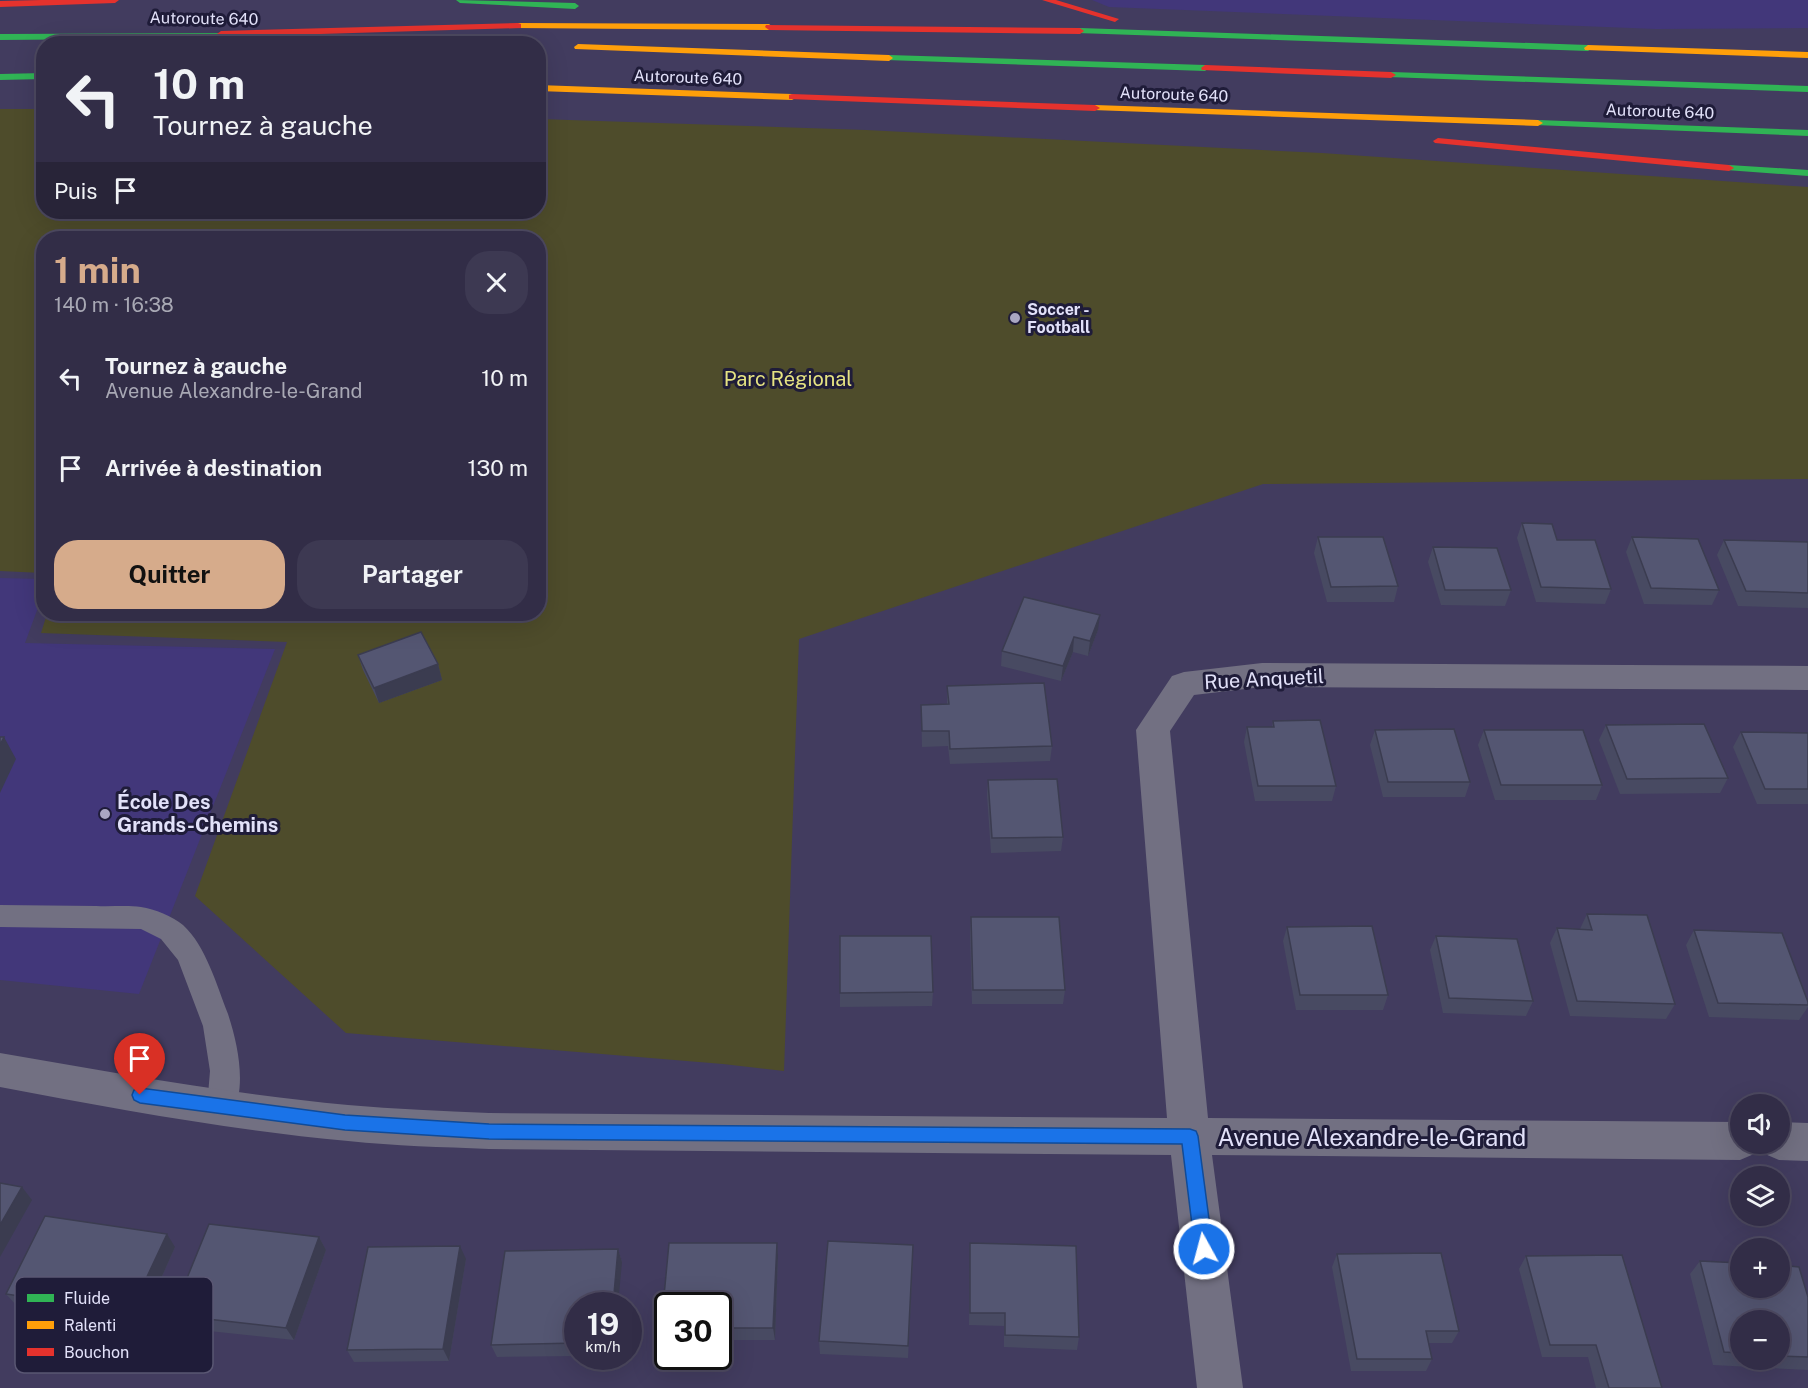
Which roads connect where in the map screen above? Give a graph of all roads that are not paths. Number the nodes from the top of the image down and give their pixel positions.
1 (115, 0) edge
2 (460, 0) edge
3 (502, 0) edge
4 (1046, 0) edge
5 (495, 1) edge
6 (0, 4) edge
7 (589, 7) dead end
8 (707, 13) dead end
9 (1012, 29) junction
10 (221, 34) junction
11 (1172, 34) junction
12 (110, 36) edge
13 (277, 36) edge
14 (36, 37) edge
15 (0, 38) edge
16 (564, 47) dead end
17 (1808, 56) edge
18 (36, 76) edge
19 (0, 77) edge
20 (546, 88) edge
21 (1808, 89) edge
22 (1105, 109) junction
23 (1328, 130) dead end
24 (1808, 133) edge
25 (1422, 139) dead end
26 (1808, 173) edge
27 (1808, 678) edge
28 (0, 916) edge
29 (0, 1070) edge
30 (222, 1107) junction
31 (1190, 1136) junction
32 (1730, 1141) edge
33 (1790, 1141) edge
34 (1808, 1142) edge
35 (1220, 1388) edge

1 - 6 highway
2 - 5 highway
3 - 5 highway
4 - 11 highway
5 - 7 highway
8 - 9 highway
9 - 10 highway
9 - 11 highway
10 - 12 highway, Autoroute 640
10 - 13 highway, Autoroute 640
11 - 17 highway
14 - 15 highway, Autoroute 640
16 - 21 highway, Autoroute 640
18 - 19 highway
20 - 22 highway, Autoroute 640
22 - 23 highway
22 - 24 highway, Autoroute 640
25 - 26 highway
27 - 31 street, Rue Anquetil
28 - 30 lane
29 - 30 street, Avenue Alexandre-le-Grand
30 - 31 street, Avenue Alexandre-le-Grand
31 - 32 street, Avenue Alexandre-le-Grand
31 - 35 street, Rue Anquetil
33 - 34 street

